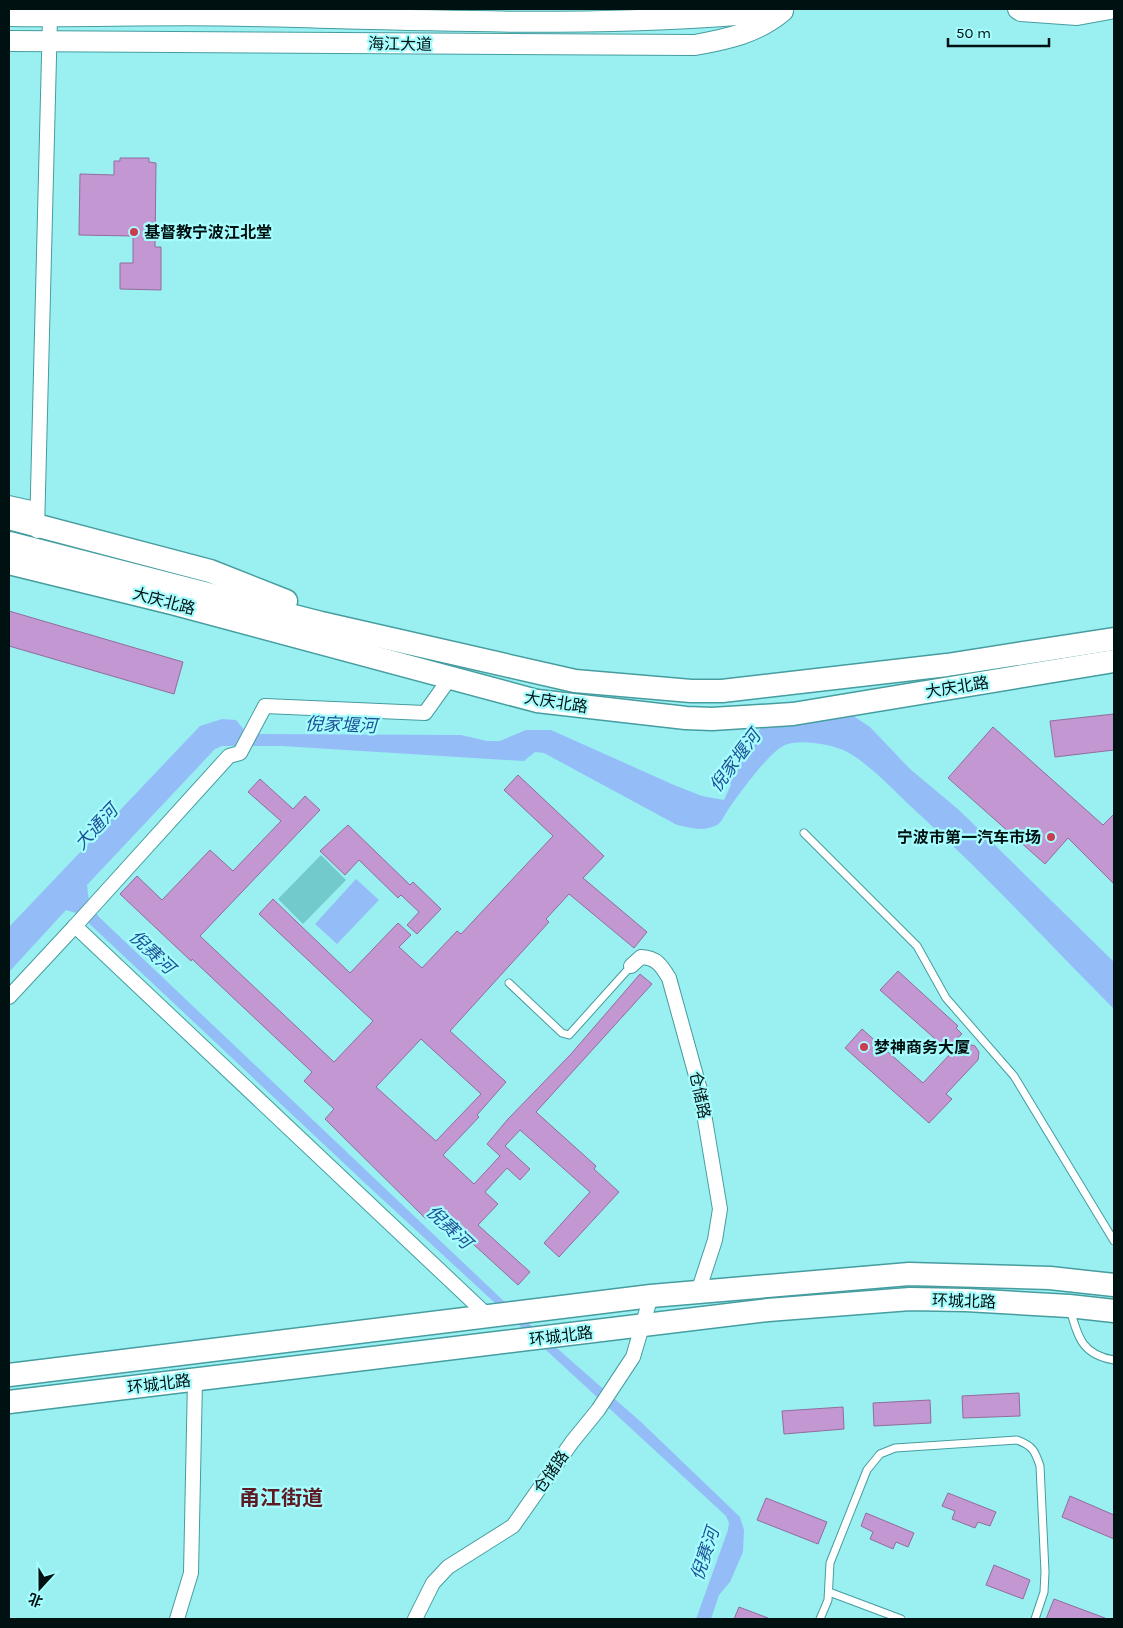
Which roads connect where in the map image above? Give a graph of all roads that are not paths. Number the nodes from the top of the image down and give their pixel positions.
1 (1018, 9) edge
2 (1110, 9) edge
3 (787, 10) edge
4 (9, 16) edge
5 (50, 17) junction
6 (9, 41) edge
7 (50, 41) junction
8 (9, 503) edge
9 (36, 517) junction
10 (9, 518) edge
11 (9, 543) edge
12 (37, 560) junction
13 (9, 563) edge
14 (321, 623) junction
15 (1114, 639) edge
16 (1114, 661) edge
17 (450, 678) junction
18 (804, 833) dead end
19 (75, 926) junction
20 (631, 966) joint
21 (509, 983) dead end
22 (9, 997) edge
23 (1114, 1241) edge
24 (1114, 1285) edge
25 (698, 1292) junction
26 (651, 1296) junction
27 (1069, 1306) junction
28 (1114, 1311) edge
29 (488, 1316) junction
30 (642, 1326) junction
31 (1114, 1360) edge
32 (9, 1374) edge
33 (195, 1380) junction
34 (9, 1402) edge
35 (829, 1592) junction
36 (177, 1619) edge
37 (415, 1619) edge
38 (820, 1619) edge
39 (901, 1619) edge
40 (1035, 1619) edge

1 - 2 main road
3 - 5 main road, 海江大道
3 - 7 main road, 海江大道
4 - 5 main road, 海江大道
5 - 7 street
6 - 7 main road, 海江大道
7 - 9 street
8 - 9 street
9 - 10 main road, 大庆北路
9 - 12 street
9 - 14 main road, 大庆北路
11 - 12 main road
12 - 13 main road, 大庆北路
12 - 14 main road, 大庆北路
12 - 17 main road, 大庆北路
14 - 15 main road, 大庆北路
16 - 17 main road, 大庆北路
17 - 19 street
18 - 23 lane
19 - 22 street
19 - 29 street
20 - 21 lane
20 - 25 street, 仓储路
24 - 25 main road, 环城北路
25 - 26 main road, 环城北路
26 - 29 main road, 环城北路
26 - 30 street, 仓储路
27 - 28 main road, 环城北路
27 - 30 main road, 环城北路
27 - 31 lane
29 - 32 main road, 环城北路
30 - 33 main road, 环城北路
30 - 37 street, 仓储路
33 - 34 main road, 环城北路
33 - 36 street
35 - 38 lane
35 - 39 lane
35 - 40 lane

